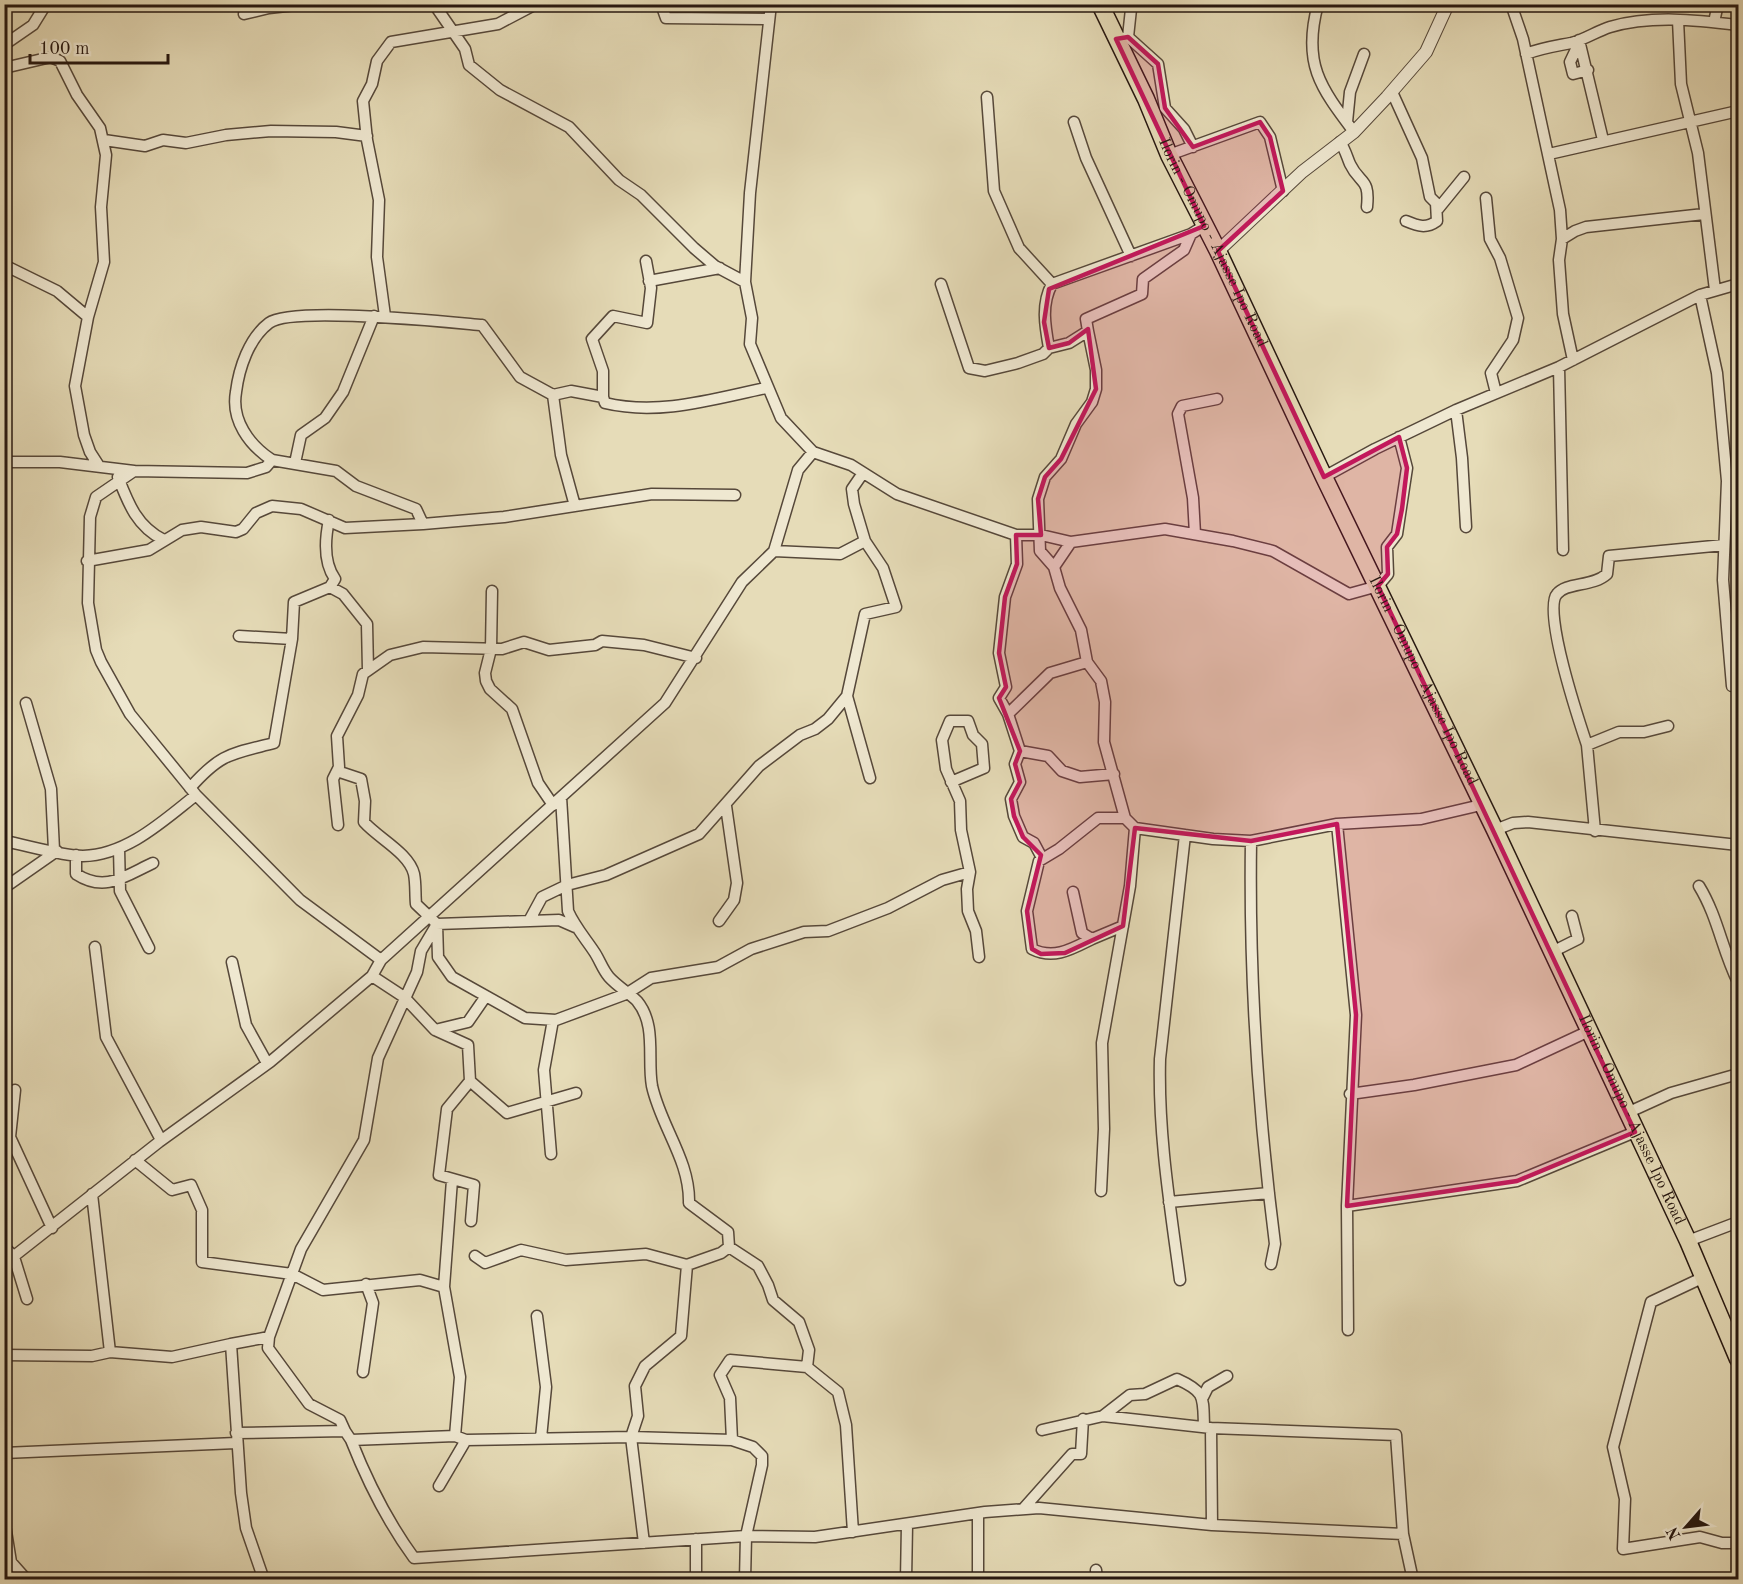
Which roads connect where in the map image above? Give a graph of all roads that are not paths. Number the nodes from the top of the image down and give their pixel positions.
1 (46, 4) edge
2 (304, 4) edge
3 (434, 4) edge
4 (536, 4) edge
5 (662, 4) edge
6 (771, 4) edge
7 (1100, 4) edge
8 (1128, 4) edge
9 (1318, 4) edge
10 (1448, 4) edge
11 (1511, 4) edge
12 (1718, 4) edge
13 (244, 14) dead end
14 (769, 19) junction
15 (1678, 20) junction
16 (1714, 22) junction
17 (1738, 25) edge
18 (453, 32) junction
19 (1122, 38) junction
20 (1579, 41) junction
21 (4, 45) edge
22 (1364, 54) dead end
23 (1526, 54) junction
24 (4, 68) edge
25 (1392, 92) junction
26 (987, 97) dead end
27 (1738, 111) edge
28 (1074, 122) dead end
29 (1691, 124) junction
30 (1350, 127) junction
31 (367, 136) junction
32 (104, 140) junction
33 (1603, 140) junction
34 (1340, 142) junction
35 (1193, 147) junction
36 (1550, 154) junction
37 (1169, 155) junction
38 (1464, 177) dead end
39 (1283, 191) junction
40 (1486, 198) dead end
41 (1367, 207) dead end
42 (1438, 209) junction
43 (1704, 214) junction
44 (1406, 221) dead end
45 (1198, 230) junction
46 (1562, 239) junction
47 (1218, 250) junction
48 (1131, 256) junction
49 (646, 261) dead end
50 (4, 265) edge
51 (720, 268) junction
52 (649, 281) junction
53 (745, 282) junction
54 (941, 284) dead end
55 (1052, 284) junction
56 (1738, 284) edge
57 (1715, 290) junction
58 (1700, 295) junction
59 (88, 316) junction
60 (380, 316) junction
61 (1088, 331) junction
62 (1049, 348) junction
63 (1573, 360) junction
64 (1559, 367) junction
65 (766, 388) junction
66 (1496, 393) junction
67 (553, 395) junction
68 (603, 397) junction
69 (1217, 399) dead end
70 (1456, 410) junction
71 (1400, 437) junction
72 (813, 452) junction
73 (272, 460) junction
74 (4, 462) edge
75 (295, 463) junction
76 (99, 466) junction
77 (116, 468) junction
78 (134, 471) junction
79 (862, 472) junction
80 (1324, 477) junction
81 (120, 481) junction
82 (735, 495) dead end
83 (574, 506) junction
84 (329, 520) junction
85 (423, 524) junction
86 (1466, 527) dead end
87 (1195, 534) junction
88 (1016, 535) junction
89 (1041, 535) junction
90 (164, 540) junction
91 (865, 541) junction
92 (1071, 542) junction
93 (1724, 545) junction
94 (1563, 550) dead end
95 (774, 551) junction
96 (87, 561) junction
97 (1053, 567) junction
98 (1378, 586) junction
99 (330, 587) junction
100 (492, 591) dead end
101 (239, 636) dead end
102 (292, 639) junction
103 (491, 649) junction
104 (696, 658) junction
105 (1087, 662) junction
106 (368, 670) junction
107 (1738, 686) edge
108 (847, 696) junction
109 (26, 703) dead end
110 (1008, 714) junction
111 (1668, 726) dead end
112 (1587, 745) junction
113 (1020, 752) junction
114 (337, 771) junction
115 (1114, 774) junction
116 (870, 778) dead end
117 (951, 782) junction
118 (193, 792) junction
119 (557, 801) junction
120 (1481, 805) junction
121 (726, 806) junction
122 (1125, 818) junction
123 (1336, 824) junction
124 (338, 825) dead end
125 (1135, 828) junction
126 (1495, 830) junction
127 (1595, 831) junction
128 (1185, 836) junction
129 (4, 841) edge
130 (1251, 841) junction
131 (1738, 845) edge
132 (119, 848) junction
133 (56, 851) junction
134 (76, 855) junction
135 (1042, 858) junction
136 (153, 863) dead end
137 (970, 872) junction
138 (118, 881) junction
139 (567, 885) junction
140 (1698, 886) dead end
141 (4, 888) edge
142 (1073, 892) dead end
143 (1572, 916) dead end
144 (433, 921) junction
145 (529, 921) junction
146 (719, 921) dead end
147 (1123, 926) junction
148 (575, 927) junction
149 (1092, 939) junction
150 (95, 947) dead end
151 (148, 948) dead end
152 (1552, 952) junction
153 (979, 957) dead end
154 (381, 960) junction
155 (232, 962) dead end
156 (372, 976) junction
157 (1738, 982) edge
158 (626, 994) junction
159 (486, 996) junction
160 (404, 997) junction
161 (553, 1020) junction
162 (435, 1030) junction
163 (1589, 1031) junction
164 (267, 1063) junction
165 (1738, 1074) edge
166 (470, 1081) junction
167 (15, 1090) dead end
168 (576, 1093) dead end
169 (1350, 1094) junction
170 (548, 1101) junction
171 (1627, 1113) junction
172 (1635, 1132) junction
173 (161, 1140) junction
174 (550, 1154) dead end
175 (135, 1160) junction
176 (452, 1180) junction
177 (1101, 1191) dead end
178 (1269, 1192) junction
179 (92, 1194) junction
180 (1170, 1202) junction
181 (1347, 1206) junction
182 (471, 1221) dead end
183 (1738, 1222) edge
184 (52, 1228) junction
185 (1688, 1241) junction
186 (4, 1246) edge
187 (729, 1247) junction
188 (476, 1256) dead end
189 (9, 1260) edge
190 (1271, 1264) dead end
191 (687, 1265) junction
192 (292, 1274) junction
193 (1704, 1277) junction
194 (1180, 1280) dead end
195 (366, 1284) junction
196 (444, 1287) junction
197 (27, 1299) dead end
198 (537, 1316) dead end
199 (1348, 1330) dead end
200 (269, 1337) junction
201 (231, 1344) junction
202 (110, 1352) junction
203 (4, 1355) edge
204 (1738, 1359) edge
205 (807, 1367) junction
206 (363, 1372) dead end
207 (1227, 1376) dead end
208 (1203, 1397) junction
209 (1103, 1416) junction
210 (1083, 1419) junction
211 (1208, 1427) junction
212 (1042, 1430) dead end
213 (348, 1436) junction
214 (631, 1437) junction
215 (236, 1438) junction
216 (460, 1438) junction
217 (541, 1438) junction
218 (732, 1440) junction
219 (4, 1453) edge
220 (439, 1486) dead end
221 (1023, 1509) junction
222 (978, 1513) junction
223 (4, 1519) edge
224 (907, 1525) junction
225 (1212, 1526) junction
226 (854, 1532) junction
227 (1403, 1534) junction
228 (746, 1536) junction
229 (696, 1539) junction
230 (644, 1543) junction
231 (1738, 1543) edge
232 (8, 1563) edge
233 (27, 1580) edge
234 (264, 1580) edge
235 (696, 1580) edge
236 (745, 1580) edge
237 (906, 1580) edge
238 (978, 1580) edge
239 (1413, 1580) edge

1 - 21 street
2 - 13 street
3 - 18 street
4 - 18 street
5 - 14 street
6 - 14 street
7 - 19 highway, Ilorin - Omupo - Ajasse Ipo Road
8 - 19 street
9 - 30 street
10 - 25 street
11 - 23 street
12 - 16 street
14 - 53 street
15 - 16 street
15 - 20 street
15 - 29 street
16 - 17 street
18 - 31 street
18 - 51 street
19 - 35 street
19 - 37 highway, Ilorin - Omupo - Ajasse Ipo Road
20 - 23 street
20 - 33 street
22 - 30 street
23 - 36 street
24 - 32 street
25 - 30 street
25 - 42 street
26 - 55 street
27 - 29 street
28 - 48 street
29 - 33 street
29 - 43 street
30 - 34 street
31 - 32 street
31 - 60 street
32 - 59 street
33 - 36 street
34 - 39 street
34 - 41 street
35 - 37 street
35 - 39 street
36 - 46 street
37 - 45 highway, Ilorin - Omupo - Ajasse Ipo Road
38 - 42 street
39 - 47 street
40 - 66 street
42 - 44 street
43 - 46 street
43 - 57 street
45 - 47 highway, Ilorin - Omupo - Ajasse Ipo Road
45 - 48 street
45 - 61 street
46 - 63 street
47 - 80 highway, Ilorin - Omupo - Ajasse Ipo Road
48 - 55 street
49 - 52 street
50 - 59 street
51 - 52 street
51 - 53 street
52 - 68 street
53 - 65 street
54 - 62 street
55 - 62 street
56 - 57 street
57 - 58 street
58 - 63 street
58 - 93 street
59 - 76 street
60 - 67 street
60 - 73 street
60 - 75 street
61 - 62 street
61 - 89 street
63 - 64 street
64 - 66 street
64 - 94 street
65 - 68 street
65 - 72 street
66 - 70 street
67 - 68 street
67 - 83 street
69 - 87 street
70 - 71 street
70 - 86 street
71 - 80 street
71 - 98 street
72 - 79 street
72 - 95 street
73 - 75 street
73 - 78 street
74 - 76 street
75 - 85 street
76 - 77 street
77 - 78 street
77 - 81 street
78 - 81 street
79 - 88 street
79 - 91 street
80 - 98 highway, Ilorin - Omupo - Ajasse Ipo Road
81 - 90 street
81 - 96 street
82 - 83 street
83 - 85 street
84 - 85 street
84 - 90 street
84 - 99 street
87 - 92 street
87 - 98 street
88 - 89 street
88 - 110 street
89 - 92 street
89 - 97 street
90 - 96 street
91 - 95 street
91 - 108 street
92 - 97 street
93 - 107 street
93 - 112 street
95 - 104 street
96 - 118 street
97 - 105 street
98 - 120 highway, Ilorin - Omupo - Ajasse Ipo Road
99 - 102 street
99 - 106 street
100 - 103 street
101 - 102 street
102 - 118 street
103 - 104 street
103 - 106 street
103 - 119 street
104 - 119 street
105 - 110 street
105 - 115 street
106 - 114 street
108 - 116 street
108 - 121 street
109 - 133 street
110 - 113 street
111 - 112 street
112 - 127 street
113 - 115 street
113 - 135 street
114 - 124 street
114 - 144 street
115 - 122 street
117 - 117 street
117 - 137 street
118 - 132 street
118 - 154 street
119 - 139 street
119 - 144 street
120 - 123 street
120 - 126 highway, Ilorin - Omupo - Ajasse Ipo Road
121 - 139 street
121 - 146 street
122 - 125 street
122 - 135 street
123 - 130 street
123 - 169 street
125 - 128 street
125 - 147 street
126 - 127 street
126 - 152 highway, Ilorin - Omupo - Ajasse Ipo Road
127 - 131 street
128 - 130 street
128 - 180 street
129 - 133 street
130 - 178 street
132 - 134 street
132 - 138 street
133 - 134 street
133 - 141 street
134 - 138 street
135 - 149 street
136 - 138 street
137 - 153 street
137 - 158 street
138 - 151 street
139 - 145 street
139 - 148 street
140 - 157 street
142 - 149 street
143 - 152 street
144 - 145 street
144 - 154 street
144 - 159 street
144 - 160 street
145 - 148 street
147 - 149 street
147 - 177 street
148 - 158 street
150 - 173 street
152 - 163 highway, Ilorin - Omupo - Ajasse Ipo Road
154 - 156 street
155 - 164 street
156 - 160 street
156 - 164 street
158 - 161 street
158 - 187 street
159 - 161 street
159 - 162 street
160 - 162 street
160 - 192 street
161 - 170 street
162 - 166 street
163 - 169 street
163 - 171 highway, Ilorin - Omupo - Ajasse Ipo Road
164 - 173 street
165 - 171 street
166 - 170 street
166 - 176 street
167 - 184 street
168 - 170 street
169 - 181 street
170 - 174 street
171 - 172 highway, Ilorin - Omupo - Ajasse Ipo Road
172 - 181 street
172 - 185 highway, Ilorin - Omupo - Ajasse Ipo Road
173 - 175 street
175 - 179 street
175 - 192 street
176 - 182 street
176 - 196 street
178 - 180 street
178 - 190 street
179 - 184 street
179 - 202 street
180 - 194 street
181 - 199 street
183 - 185 street
184 - 189 street
185 - 193 highway, Ilorin - Omupo - Ajasse Ipo Road
186 - 189 street
187 - 191 street
187 - 205 street
188 - 191 street
189 - 197 street
191 - 214 street
192 - 195 street
192 - 200 street
193 - 204 highway, Ilorin - Omupo - Ajasse Ipo Road
193 - 231 street
195 - 196 street
195 - 206 street
196 - 216 street
198 - 217 street
200 - 201 street
200 - 213 street
201 - 202 street
201 - 215 street
202 - 203 street
205 - 218 street
205 - 226 street
207 - 208 street
208 - 209 street
208 - 211 street
209 - 210 street
209 - 211 street
210 - 212 street
210 - 221 street
211 - 225 street
211 - 227 street
213 - 215 street
213 - 216 street
213 - 230 street
214 - 217 street
214 - 218 street
214 - 230 street
215 - 219 street
215 - 234 street
216 - 217 street
216 - 220 street
218 - 228 street
221 - 222 street
221 - 225 street
222 - 224 street
222 - 238 street
223 - 232 street
224 - 226 street
224 - 237 street
225 - 227 street
226 - 228 street
227 - 239 street
228 - 229 street
228 - 236 street
229 - 230 street
229 - 235 street
232 - 233 street

